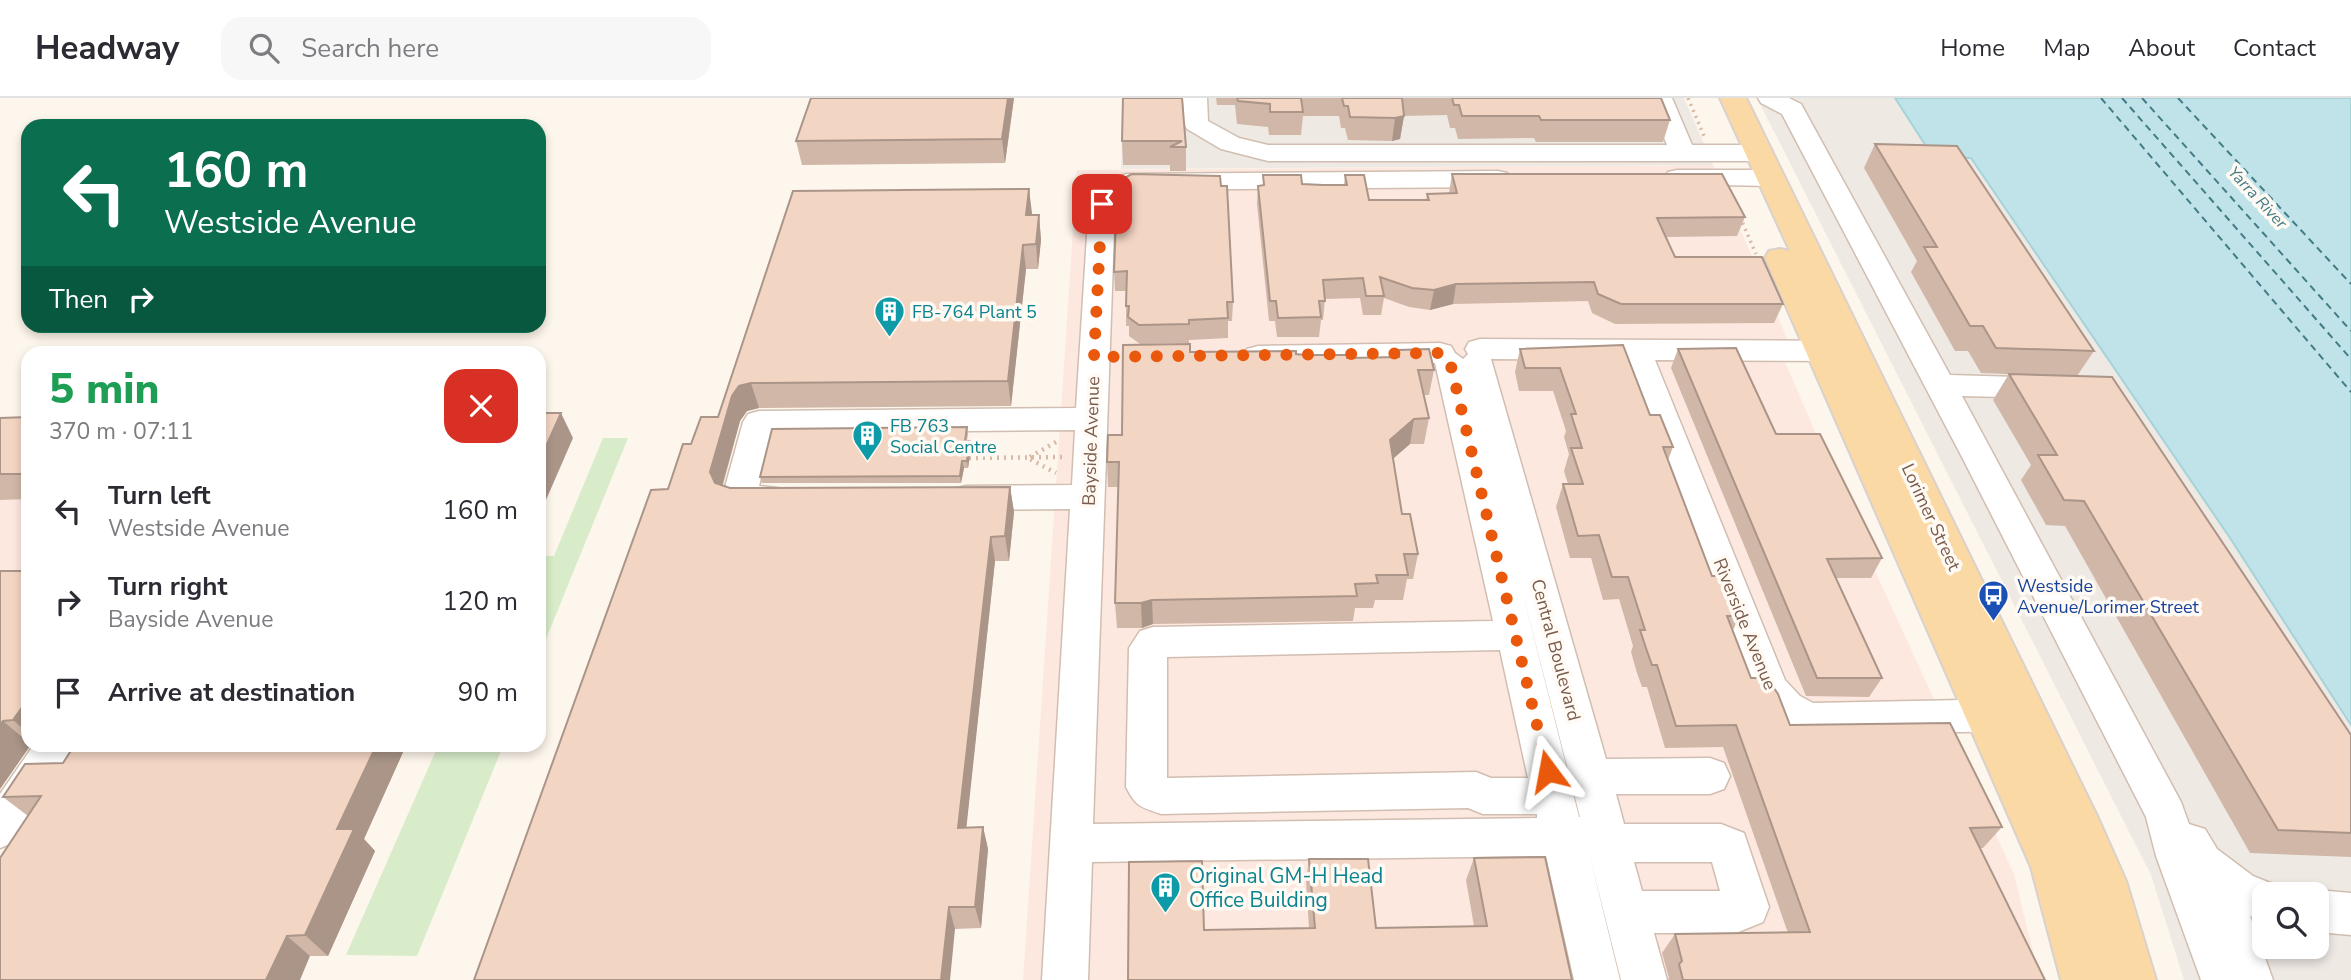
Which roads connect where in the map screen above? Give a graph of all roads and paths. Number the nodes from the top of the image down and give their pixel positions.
1 (1195, 98) edge
2 (1660, 98) edge
3 (1708, 98) edge
4 (1733, 98) edge
5 (1770, 98) edge
6 (1683, 153) junction
7 (1752, 166) junction
8 (1636, 350) junction
9 (1837, 351) junction
10 (1227, 356) edge
11 (1462, 356) junction
12 (1941, 385) junction
13 (2084, 390) edge
14 (1091, 421) junction
15 (1090, 457) junction
16 (970, 458) edge
17 (1028, 458) junction
18 (1088, 494) junction
19 (1498, 495) junction
20 (808, 498) edge
21 (934, 498) edge
22 (1517, 640) junction
23 (1556, 646) junction
24 (2005, 715) junction
25 (51, 752) edge
26 (1710, 776) dead end
27 (1590, 777) junction
28 (1554, 796) junction
29 (0, 829) edge
30 (2178, 829) junction
31 (1563, 836) junction
32 (1606, 840) junction
33 (1070, 844) junction
34 (2252, 895) edge
35 (1626, 912) junction
36 (2329, 912) edge
37 (2351, 914) edge
38 (1065, 980) edge
39 (1597, 980) edge
40 (1644, 980) edge
41 (2086, 980) edge
42 (2131, 980) edge
43 (2224, 980) edge
44 (2250, 980) edge

1 - 6 lane
2 - 6 lane
3 - 7 main road, Lorimer Street
4 - 7 main road, Lorimer Street
5 - 12 lane
6 - 7 lane
7 - 9 main road, Lorimer Street
7 - 14 lane, Bayside Avenue
8 - 9 lane
8 - 11 lane
8 - 24 lane, Riverside Avenue
9 - 24 main road, Lorimer Street
10 - 11 lane
11 - 19 lane, Central Boulevard
12 - 13 lane
12 - 30 lane
14 - 15 lane, Bayside Avenue
14 - 17 path
14 - 20 lane
15 - 17 path
15 - 18 lane, Bayside Avenue
16 - 17 path
17 - 18 path
18 - 21 lane
18 - 33 lane, Bayside Avenue
19 - 22 lane, Central Boulevard
19 - 23 lane, Central Boulevard
22 - 23 lane
22 - 28 lane, Central Boulevard
22 - 28 lane
23 - 27 lane, Central Boulevard
24 - 41 main road, Lorimer Street
24 - 42 main road, Lorimer Street
25 - 29 lane
26 - 27 lane
27 - 32 lane, Central Boulevard
28 - 31 lane, Central Boulevard
30 - 34 lane
30 - 43 lane
30 - 44 lane
31 - 32 lane
31 - 33 lane
31 - 39 lane, Central Boulevard
32 - 35 lane, Central Boulevard
32 - 35 lane
33 - 38 lane, Bayside Avenue
35 - 40 lane, Central Boulevard
36 - 37 lane

